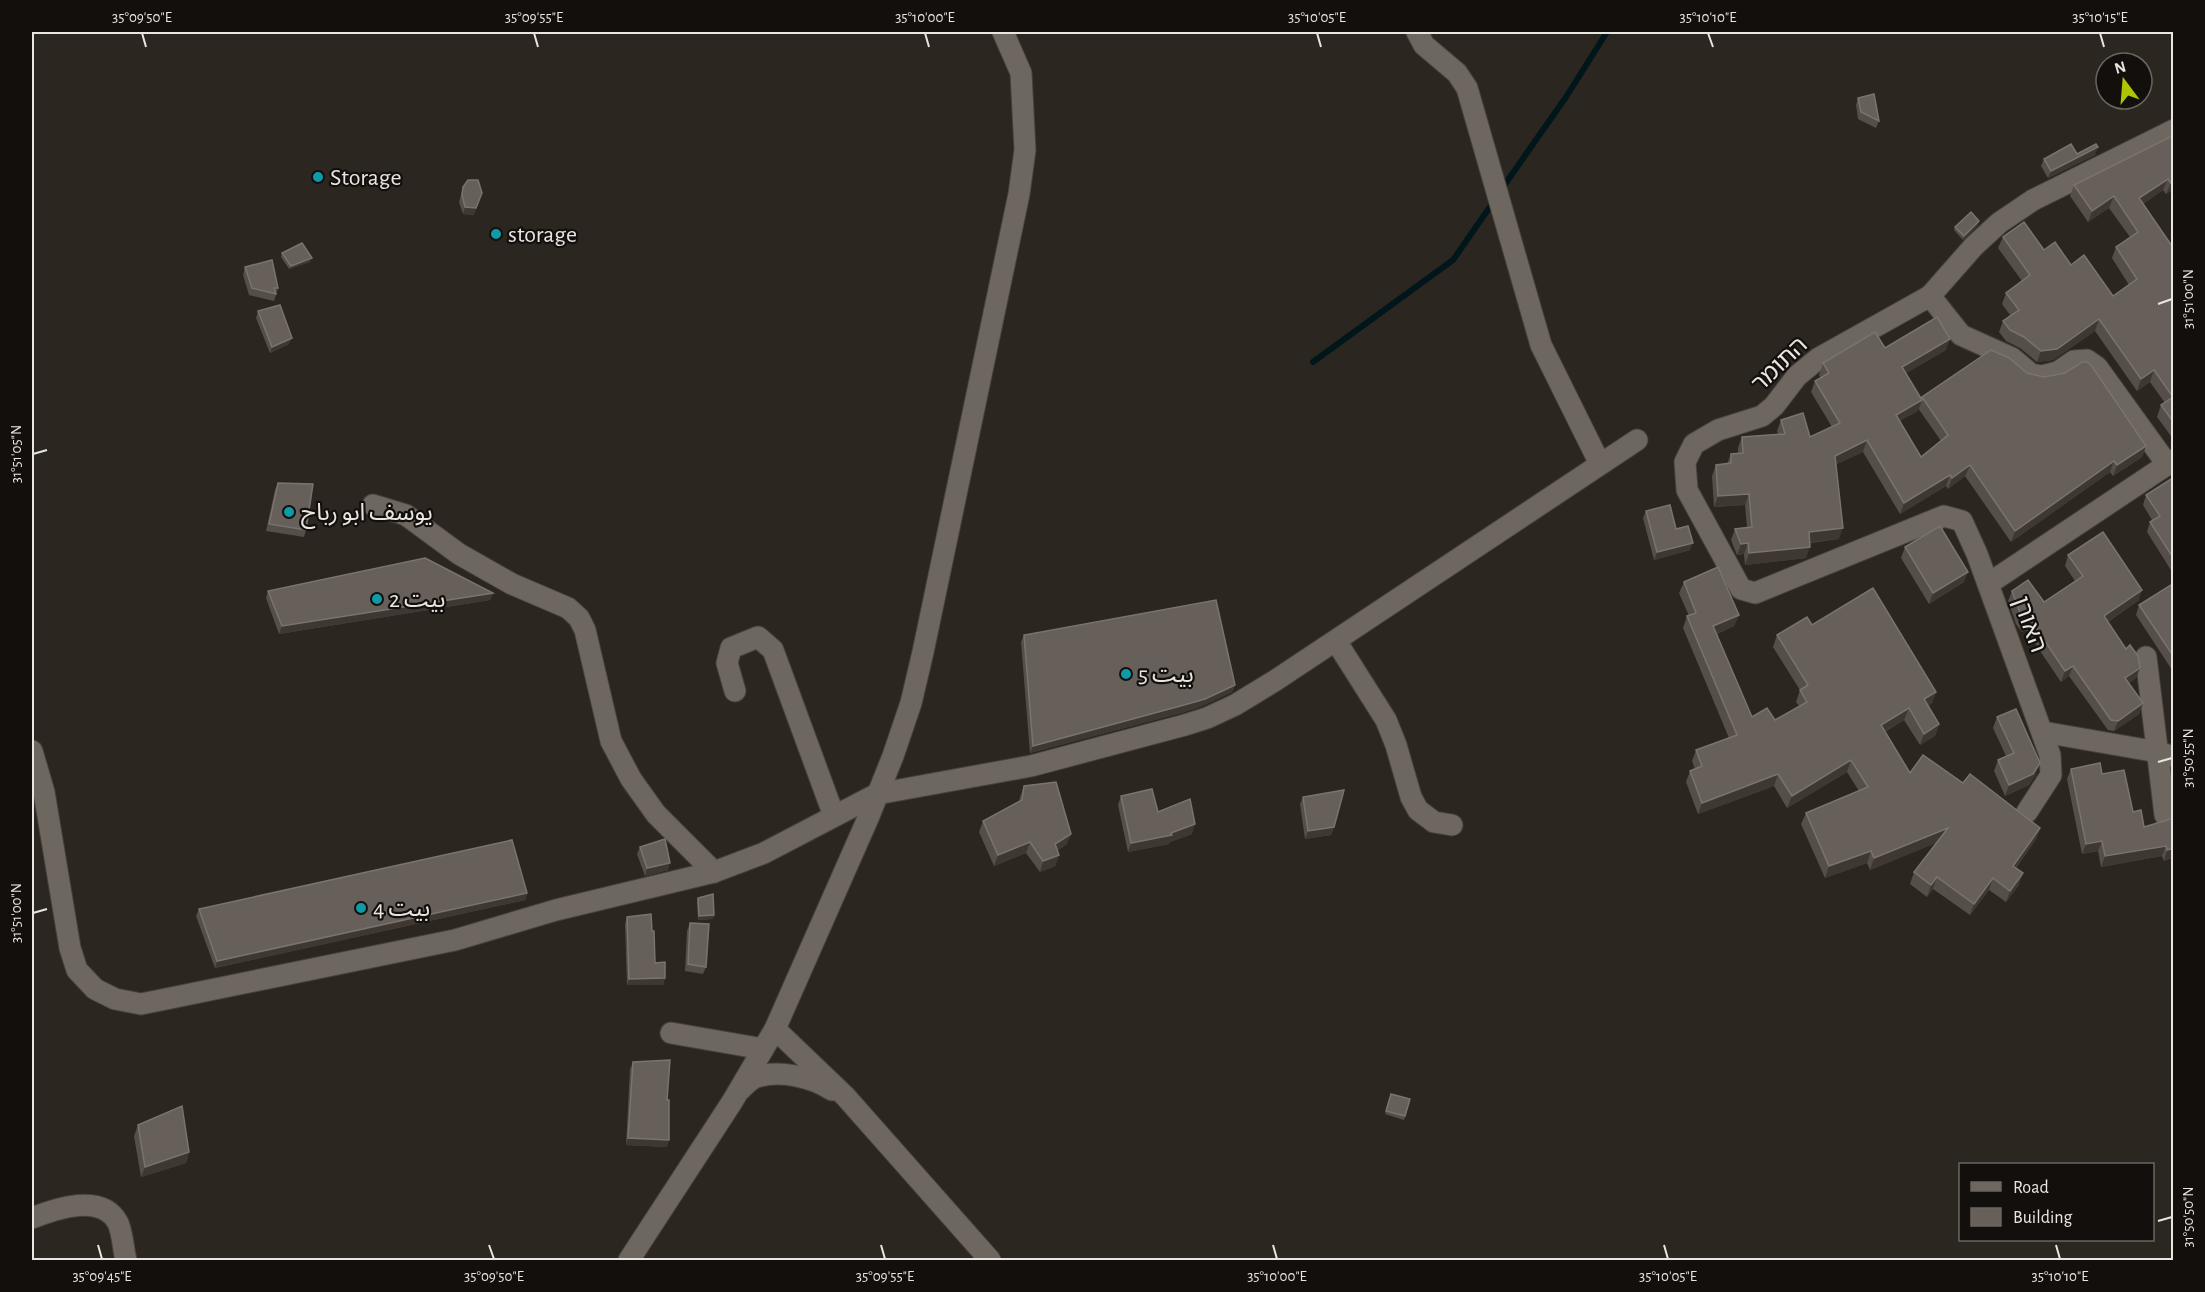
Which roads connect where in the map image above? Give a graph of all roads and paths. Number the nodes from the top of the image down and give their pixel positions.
1 (1003, 32) edge
2 (1417, 32) edge
3 (2174, 130) edge
4 (1930, 296) junction
5 (1637, 440) dead end
6 (2170, 462) edge
7 (1600, 464) junction
8 (373, 505) dead end
9 (1988, 584) junction
10 (1336, 641) junction
11 (2146, 657) dead end
12 (735, 691) dead end
13 (2043, 732) junction
14 (32, 751) edge
15 (2165, 755) edge
16 (38, 790) edge
17 (877, 794) junction
18 (2027, 812) dead end
19 (2165, 814) dead end
20 (834, 816) junction
21 (1452, 825) dead end
22 (714, 872) junction
23 (775, 1029) junction
24 (671, 1034) dead end
25 (763, 1049) junction
26 (737, 1092) junction
27 (848, 1100) junction
28 (32, 1218) edge
29 (126, 1260) edge
30 (629, 1260) edge
31 (990, 1260) edge

1 - 17 street
2 - 7 street
3 - 4 street
4 - 6 street
4 - 9 street, התומר
5 - 7 street
6 - 9 street, האורן
7 - 10 street
8 - 22 street
9 - 13 street, האורן
10 - 17 street
10 - 21 street
11 - 15 street
12 - 20 street
13 - 15 street
13 - 18 street, האורן
14 - 16 street
15 - 19 street
16 - 22 street
17 - 20 street
17 - 23 street
20 - 22 street
23 - 25 street
23 - 27 street
24 - 25 street
25 - 26 street
26 - 27 street
26 - 30 street
27 - 31 street
28 - 29 street

